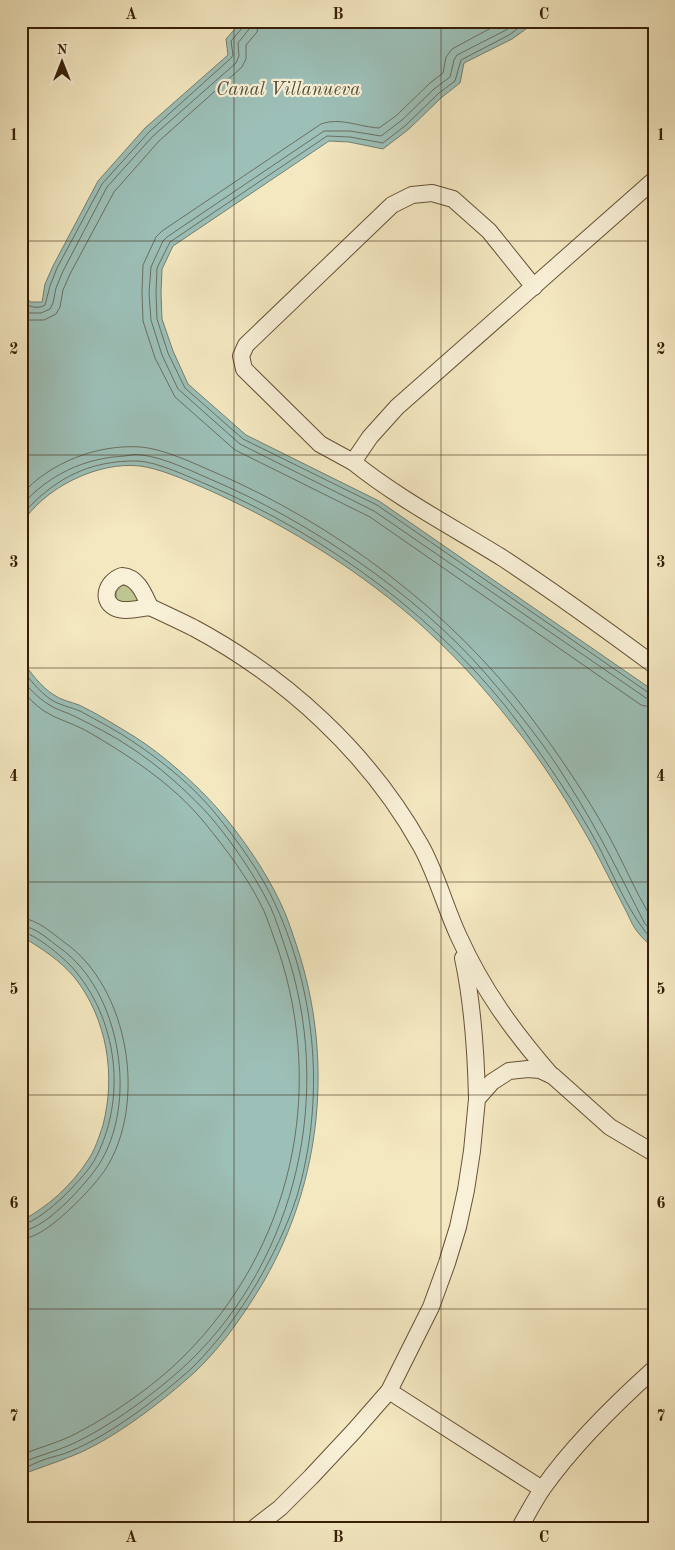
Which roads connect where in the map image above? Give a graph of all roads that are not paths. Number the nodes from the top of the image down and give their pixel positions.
1 (654, 180) edge
2 (534, 287) junction
3 (353, 462) junction
4 (150, 607) dead end
5 (654, 665) edge
6 (458, 935) junction
7 (553, 1076) junction
8 (477, 1099) junction
9 (654, 1153) edge
10 (654, 1369) edge
11 (389, 1391) junction
12 (542, 1489) junction
13 (253, 1529) edge
14 (519, 1529) edge

1 - 2 street
2 - 3 street
2 - 3 street
3 - 5 street
4 - 6 street
6 - 7 street
6 - 8 street
7 - 8 street
7 - 9 street
8 - 11 street
10 - 12 street
11 - 12 street
11 - 13 street
12 - 14 street

